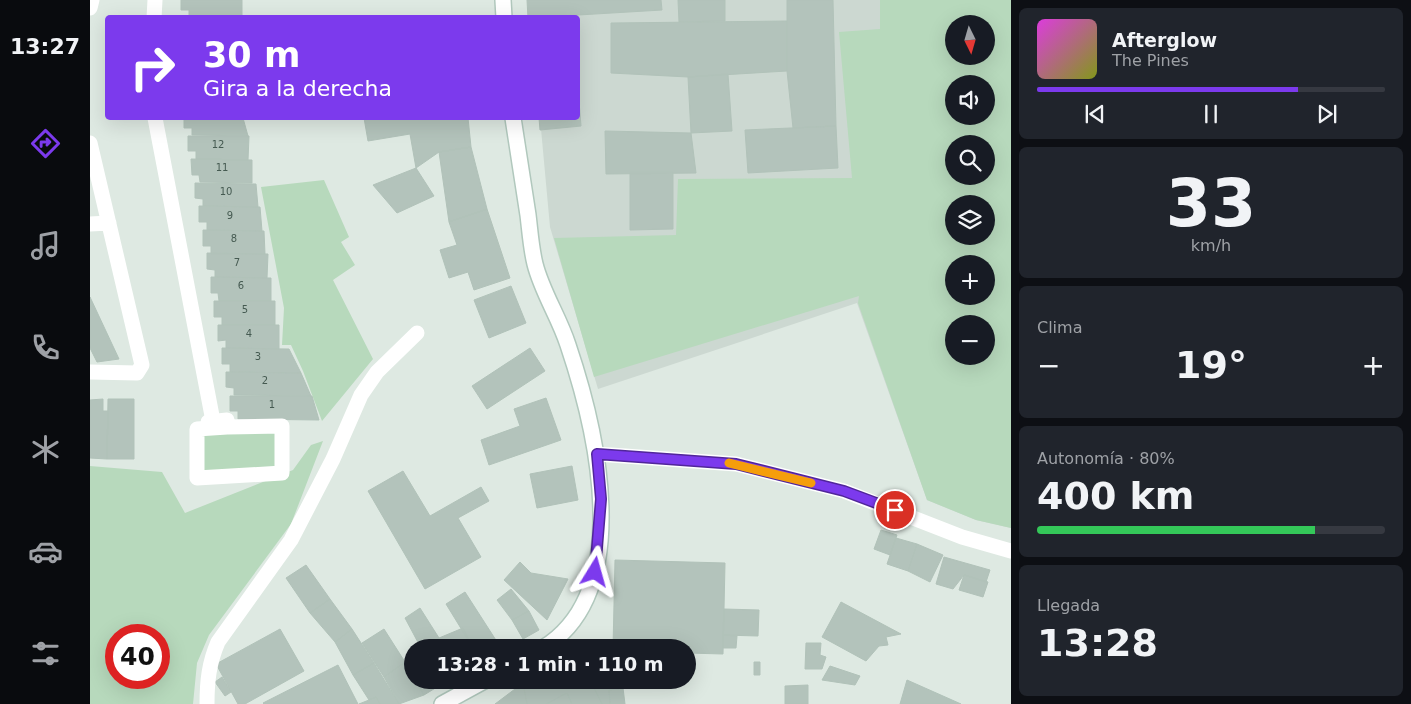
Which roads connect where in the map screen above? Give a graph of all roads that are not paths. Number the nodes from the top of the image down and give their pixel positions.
1 (92, 0) edge
2 (155, 0) edge
3 (503, 0) edge
4 (90, 8) edge
5 (154, 15) edge
6 (504, 15) edge
7 (155, 120) edge
8 (513, 120) edge
9 (90, 143) edge
10 (109, 223) junction
11 (90, 224) edge
12 (417, 333) dead end
13 (90, 372) edge
14 (227, 427) dead end
15 (597, 454) junction
16 (1011, 551) edge
17 (556, 639) edge
18 (470, 689) edge
19 (207, 704) edge
20 (442, 704) edge

1 - 4 street
2 - 5 street
3 - 6 street
7 - 14 street
8 - 15 street
9 - 10 street
10 - 11 street
10 - 13 street
12 - 19 street
15 - 16 street
15 - 17 street
18 - 20 street

